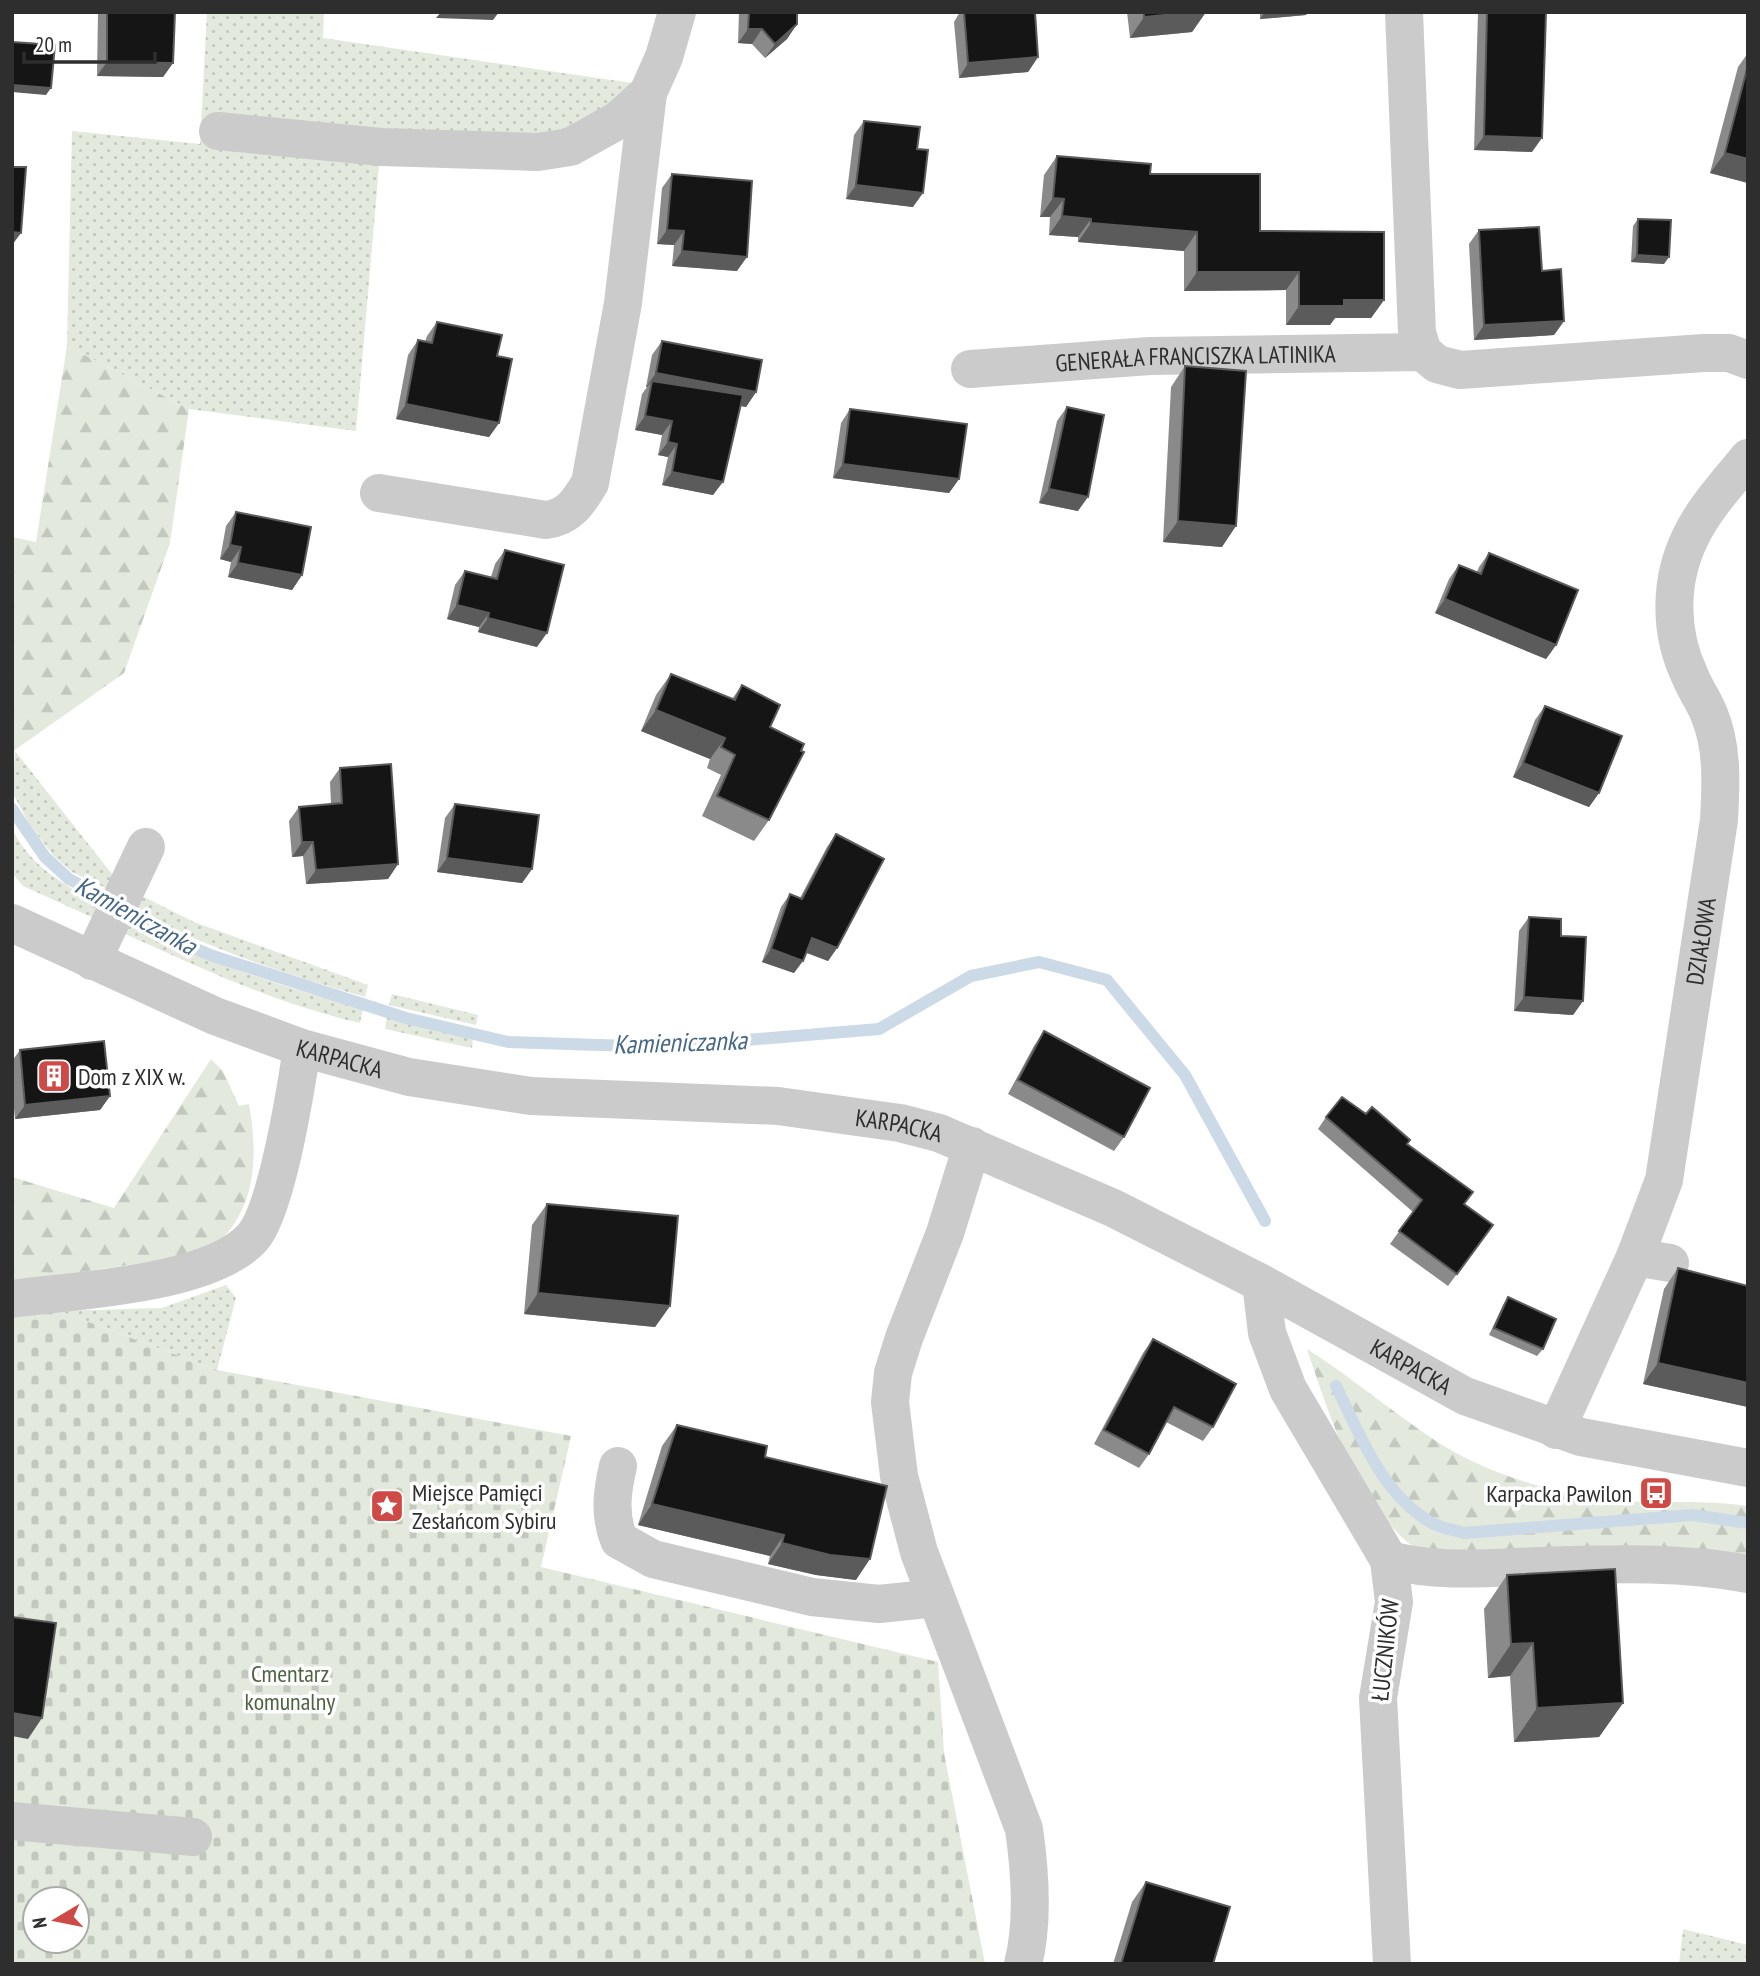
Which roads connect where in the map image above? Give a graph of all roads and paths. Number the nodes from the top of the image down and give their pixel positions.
1 (677, 12) edge
2 (1404, 12) edge
3 (648, 93) junction
4 (218, 131) dead end
5 (1423, 352) junction
6 (1748, 360) edge
7 (970, 369) dead end
8 (1748, 458) edge
9 (379, 493) dead end
10 (146, 846) dead end
11 (12, 923) edge
12 (92, 961) junction
13 (302, 1048) junction
14 (972, 1146) junction
15 (1261, 1283) junction
16 (12, 1299) edge
17 (1556, 1430) junction
18 (618, 1466) dead end
19 (1748, 1468) edge
20 (1389, 1560) junction
21 (1748, 1574) edge
22 (936, 1598) junction
23 (12, 1821) edge
24 (194, 1837) dead end
25 (1023, 1964) edge
26 (1392, 1964) edge

1 - 3 street
2 - 5 street
3 - 4 street
3 - 9 street
5 - 6 street, GENERAŁA FRANCISZKA LATINIKA
5 - 7 street, GENERAŁA FRANCISZKA LATINIKA
8 - 17 street, DZIAŁOWA
10 - 12 street
11 - 12 street, KARPACKA
12 - 13 street, KARPACKA
13 - 14 street, KARPACKA
13 - 16 street
14 - 15 street, KARPACKA
14 - 22 street
15 - 17 street, KARPACKA
15 - 20 street, ŁUCZNIKÓW
17 - 19 street, KARPACKA
18 - 22 street
20 - 21 street
20 - 26 street, ŁUCZNIKÓW
22 - 25 street
23 - 24 street

